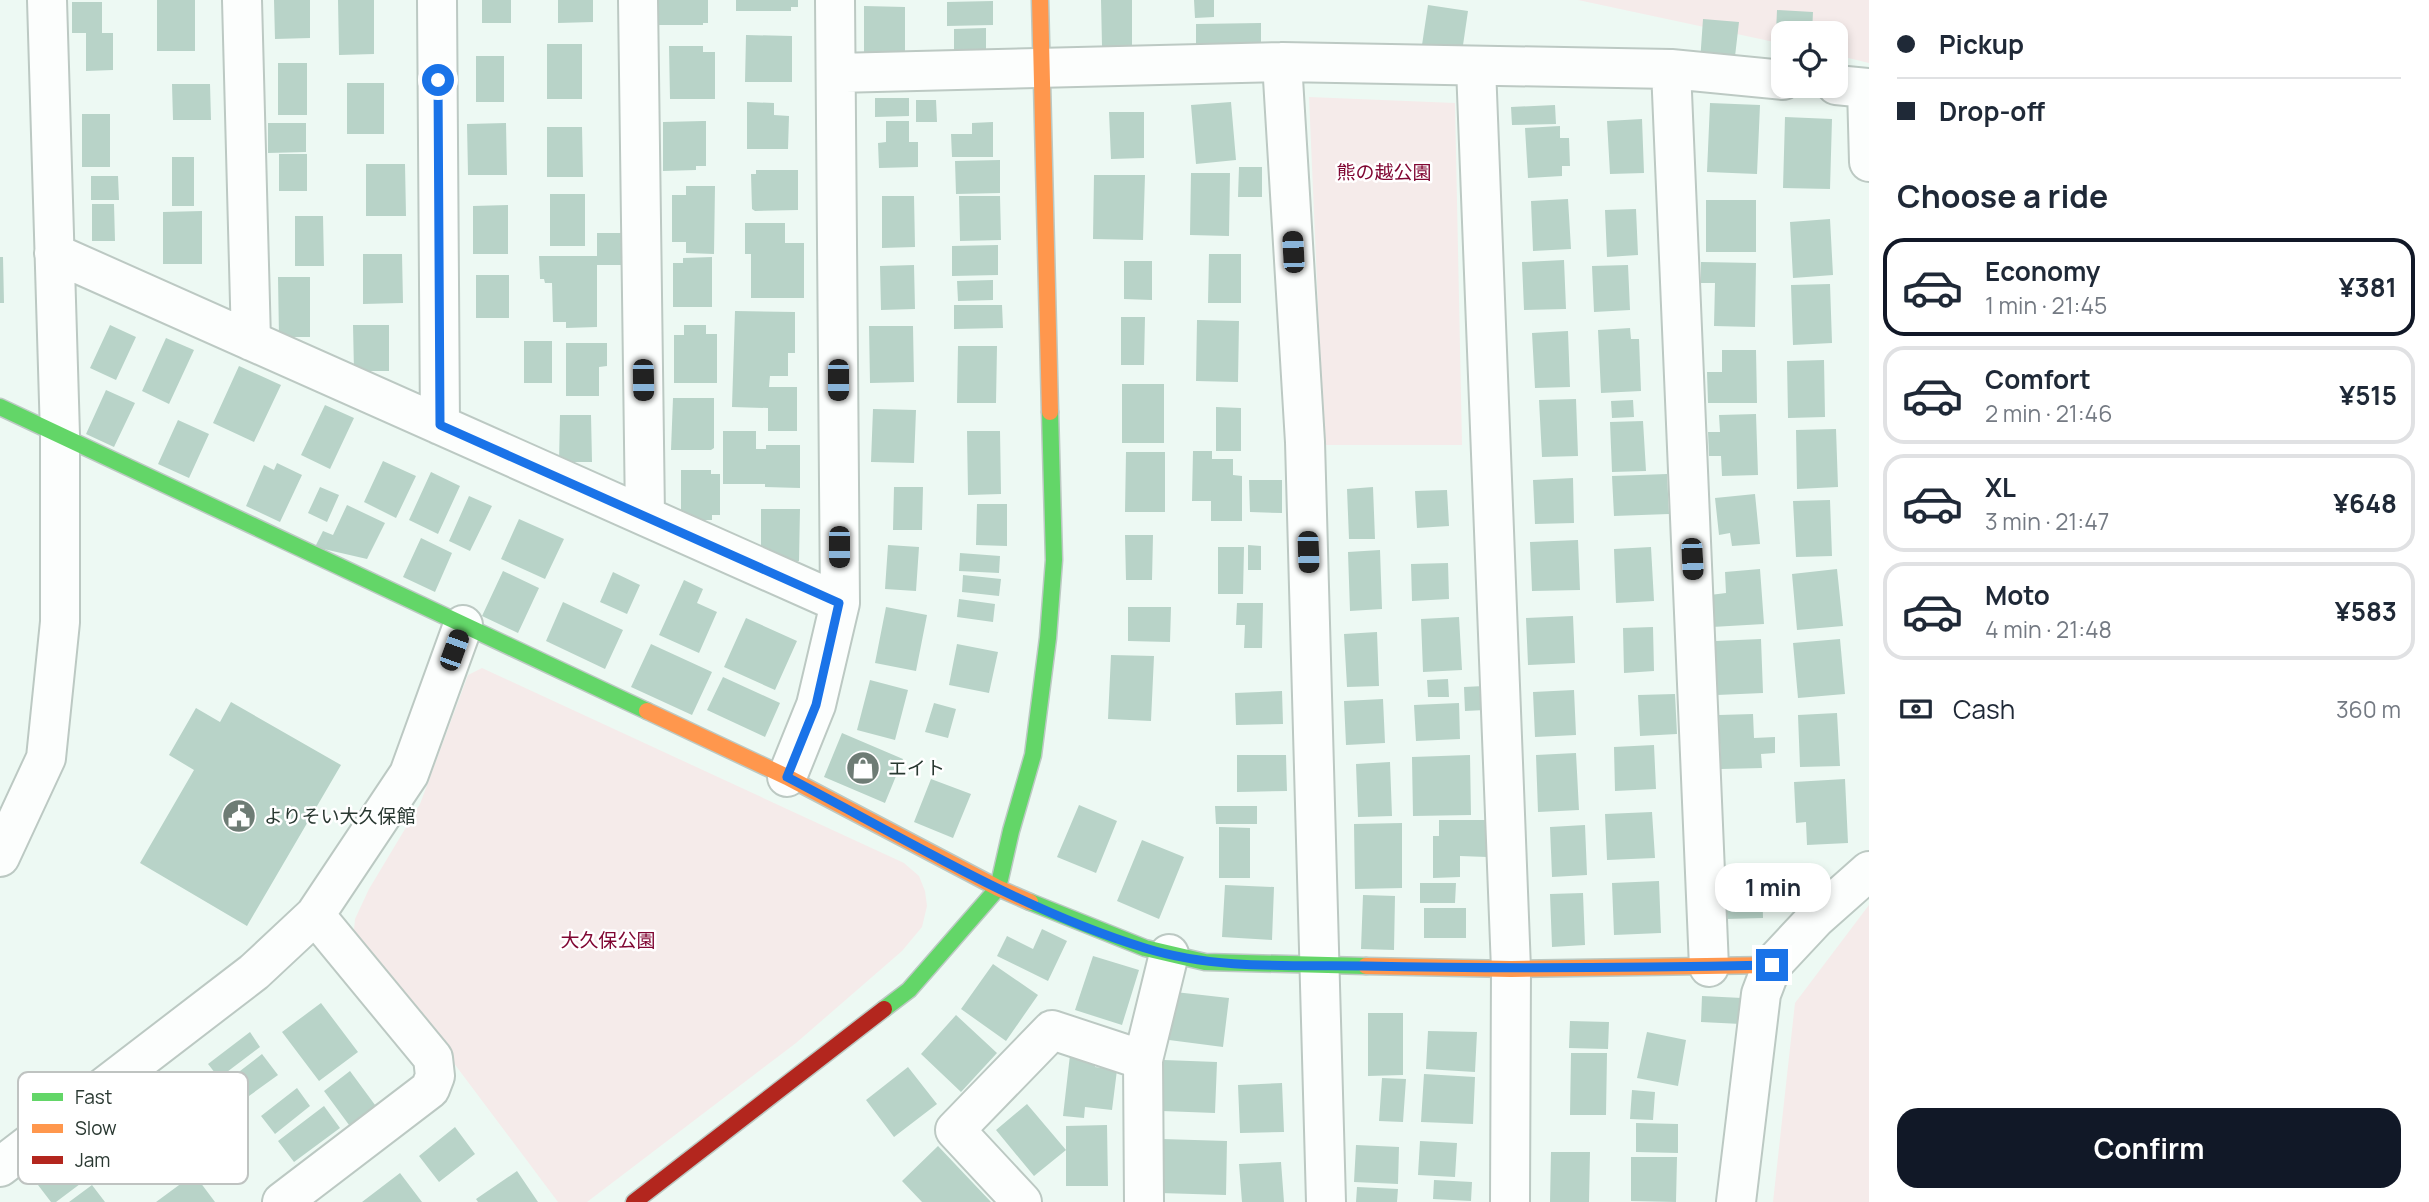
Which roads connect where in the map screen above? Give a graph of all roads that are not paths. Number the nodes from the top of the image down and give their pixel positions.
1 (47, 0) edge
2 (242, 0) edge
3 (437, 0) edge
4 (638, 0) edge
5 (835, 0) edge
6 (1040, 0) edge
7 (1282, 62) junction
8 (1476, 67) junction
9 (1042, 69) junction
10 (1671, 69) junction
11 (836, 73) junction
12 (1771, 79) edge
13 (1848, 86) edge
14 (1869, 162) edge
15 (54, 253) junction
16 (251, 341) junction
17 (0, 407) edge
18 (440, 425) junction
19 (60, 435) junction
20 (645, 516) junction
21 (839, 603) junction
22 (463, 625) junction
23 (787, 777) junction
24 (0, 857) edge
25 (1869, 872) edge
26 (998, 888) junction
27 (315, 915) junction
28 (1169, 954) junction
29 (1319, 965) junction
30 (1772, 965) junction
31 (1709, 967) junction
32 (1511, 969) junction
33 (1143, 1060) junction
34 (124, 1072) edge
35 (18, 1153) edge
36 (0, 1167) edge
37 (282, 1202) edge
38 (634, 1202) edge
39 (1022, 1202) edge
40 (1144, 1202) edge
41 (1326, 1202) edge
42 (1510, 1202) edge
43 (1736, 1202) edge

1 - 15 street
2 - 16 street
3 - 18 street
4 - 20 street
5 - 11 street
6 - 9 street
7 - 8 street
7 - 9 street
7 - 29 street
8 - 10 street
8 - 32 street
9 - 11 street
9 - 26 street
10 - 12 street
10 - 31 street
11 - 21 street
13 - 14 street
15 - 16 street
15 - 19 street
16 - 18 street
17 - 19 street
18 - 20 street
19 - 22 street
19 - 24 street
20 - 21 street
21 - 23 street
22 - 23 street
22 - 27 street
23 - 26 street
25 - 30 street
26 - 28 street
26 - 38 street
27 - 34 street
27 - 37 street
28 - 29 street
28 - 33 street
29 - 32 street
29 - 41 street
30 - 31 street
30 - 43 street
31 - 32 street
32 - 42 street
33 - 39 street
33 - 40 street
35 - 36 street

